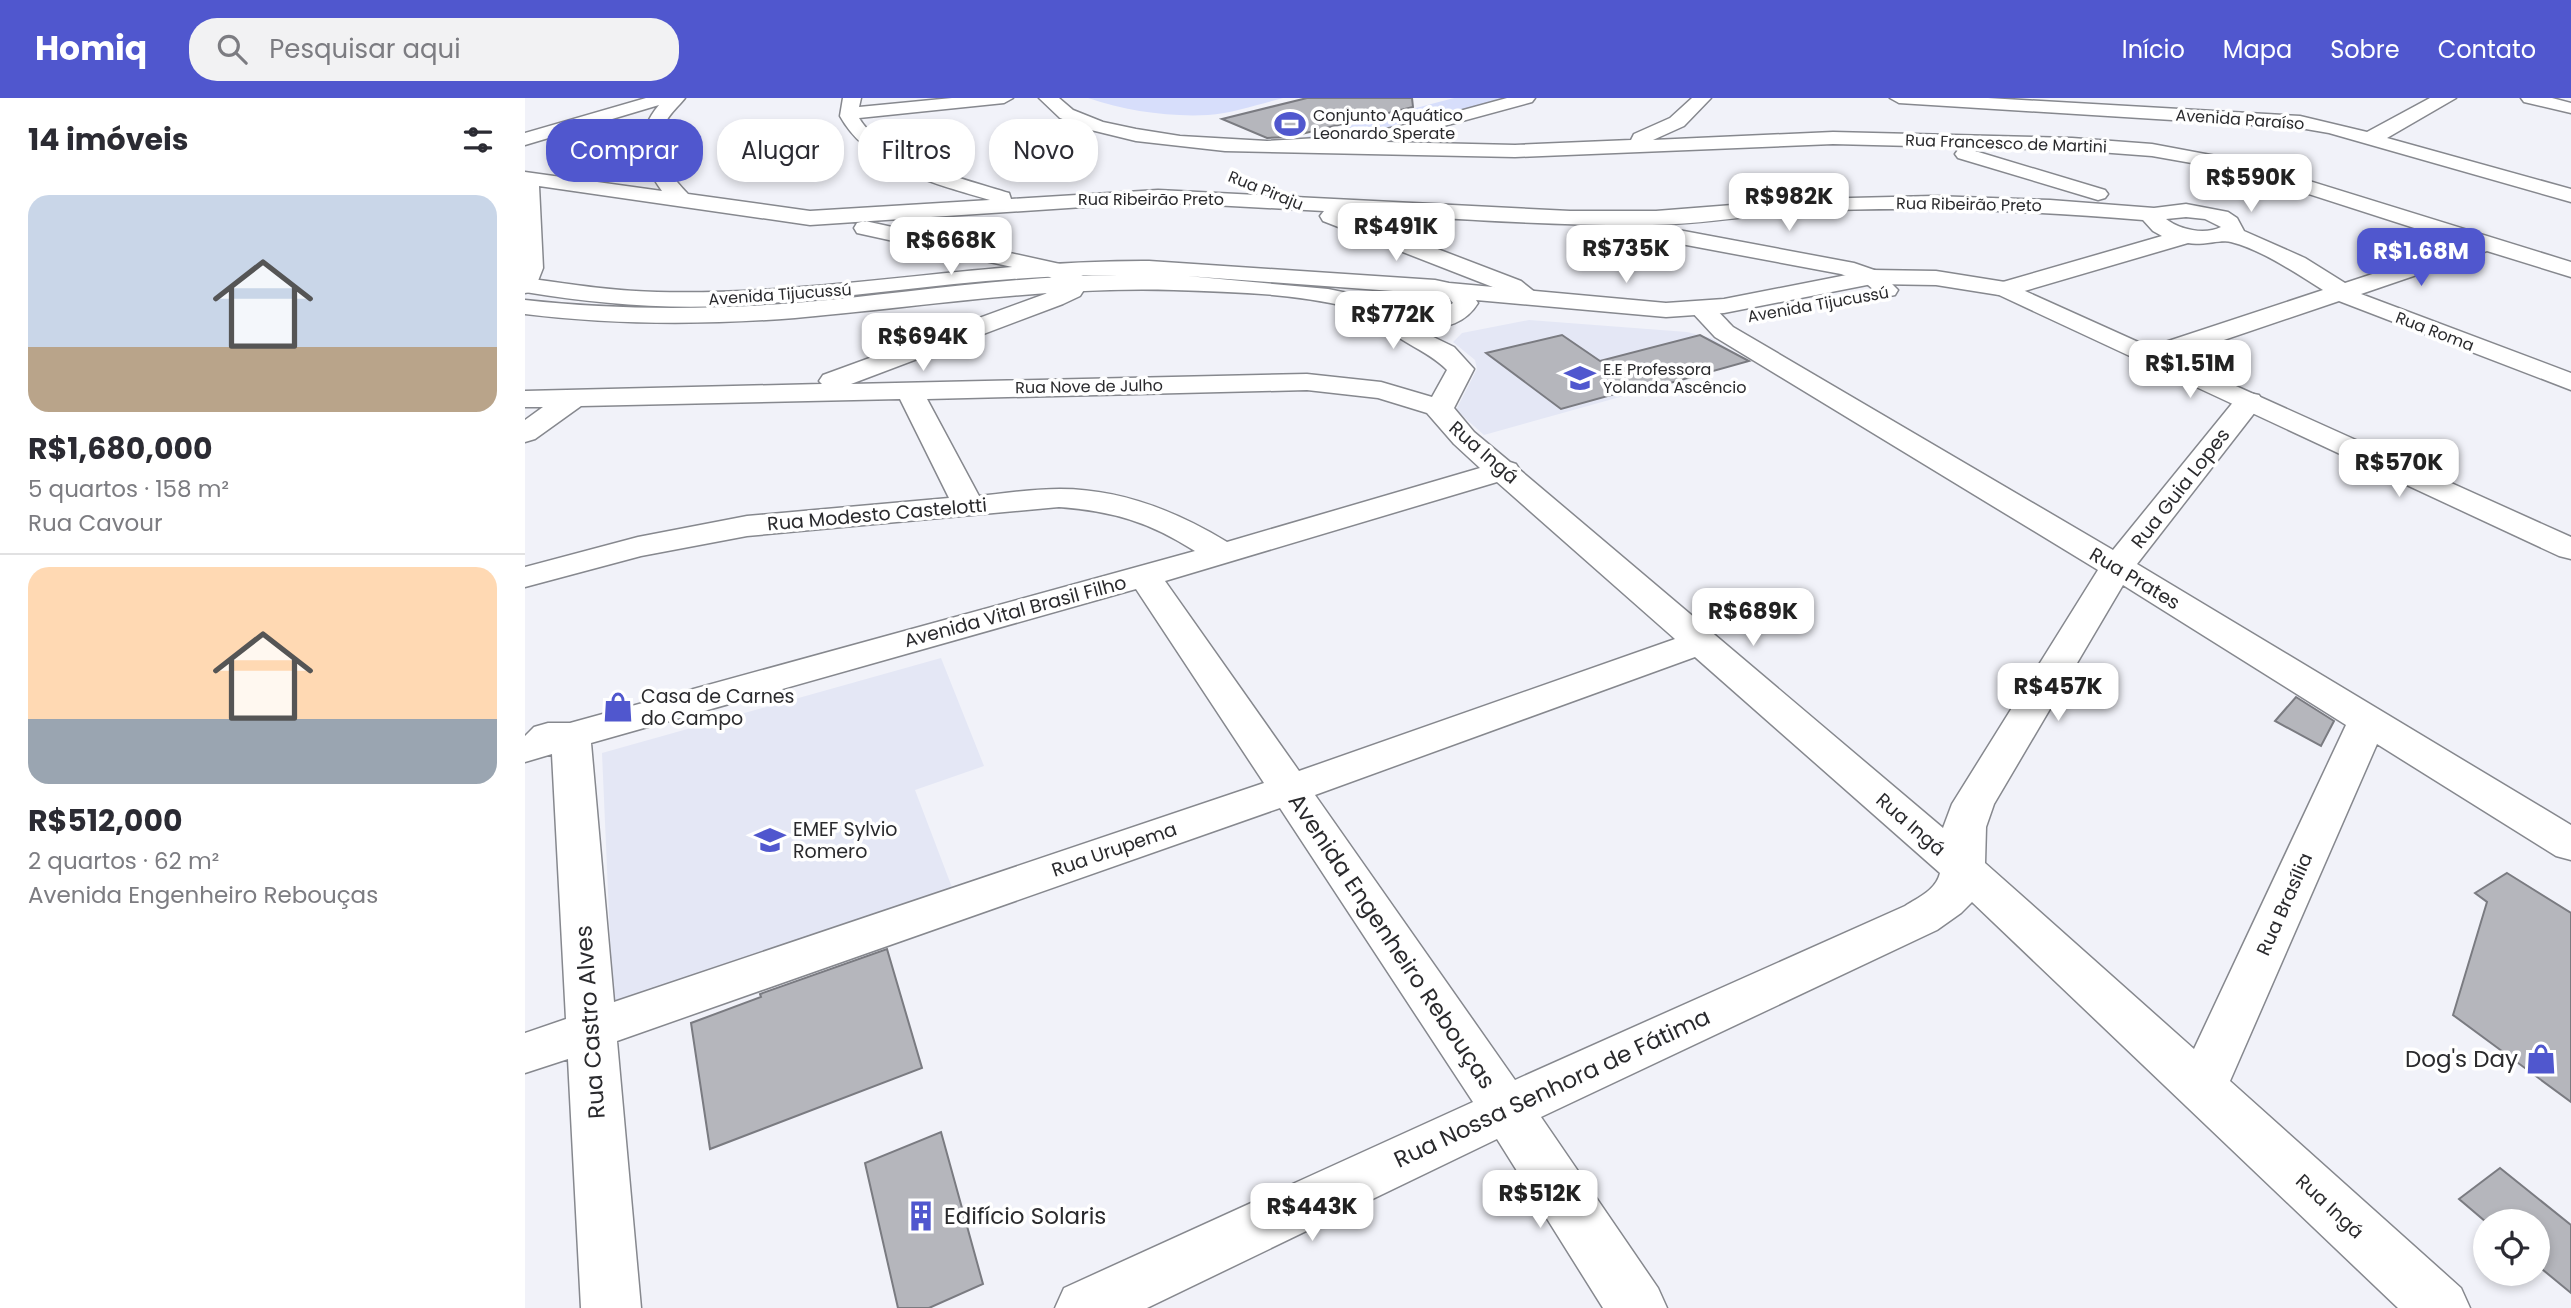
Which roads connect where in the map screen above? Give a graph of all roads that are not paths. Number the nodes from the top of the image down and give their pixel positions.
1 (676, 98) edge
2 (1004, 98) edge
3 (1048, 98) edge
4 (1526, 98) edge
5 (1702, 98) edge
6 (1899, 98) edge
7 (1972, 98) edge
8 (2263, 98) edge
9 (2447, 98) edge
10 (2530, 98) edge
11 (1999, 100) edge
12 (2043, 102) edge
13 (850, 106) edge
14 (662, 107) edge
15 (2571, 108) edge
16 (2279, 118) junction
17 (1677, 122) junction
18 (1391, 133) junction
19 (2373, 136) junction
20 (1146, 137) junction
21 (525, 139) edge
22 (1919, 140) junction
23 (2003, 142) junction
24 (1216, 144) junction
25 (1679, 144) junction
26 (1329, 146) junction
27 (1650, 146) junction
28 (1423, 149) junction
29 (1986, 161) junction
30 (526, 178) edge
31 (618, 182) edge
32 (666, 182) edge
33 (957, 184) junction
34 (597, 188) junction
35 (2080, 188) junction
36 (2571, 193) edge
37 (1200, 197) junction
38 (684, 202) junction
39 (1024, 203) junction
40 (1300, 204) junction
41 (2065, 208) junction
42 (940, 211) junction
43 (2160, 214) junction
44 (810, 218) junction
45 (1692, 227) junction
46 (2230, 233) junction
47 (2190, 235) junction
48 (923, 240) junction
49 (2486, 244) junction
50 (957, 248) junction
51 (1052, 269) junction
52 (1467, 269) junction
53 (2571, 270) edge
54 (977, 276) junction
55 (1077, 282) junction
56 (1879, 284) junction
57 (525, 286) edge
58 (1002, 288) junction
59 (1433, 288) junction
60 (2005, 289) junction
61 (2341, 291) junction
62 (1529, 297) junction
63 (525, 307) edge
64 (1025, 310) junction
65 (1384, 313) junction
66 (1707, 315) junction
67 (1438, 327) junction
68 (2150, 355) junction
69 (2571, 382) edge
70 (909, 390) junction
71 (805, 391) junction
72 (576, 397) junction
73 (525, 399) edge
74 (2249, 401) junction
75 (1440, 408) junction
76 (525, 433) edge
77 (1505, 470) junction
78 (968, 504) junction
79 (2571, 550) edge
80 (1222, 553) junction
81 (2117, 568) junction
82 (1144, 575) junction
83 (525, 577) edge
84 (1702, 642) junction
85 (2367, 721) junction
86 (548, 736) edge
87 (525, 749) edge
88 (1290, 789) junction
89 (2571, 845) edge
90 (1963, 869) junction
91 (590, 1029) junction
92 (525, 1053) edge
93 (2198, 1085) junction
94 (1507, 1110) junction
95 (611, 1308) edge
96 (1085, 1308) edge
97 (1637, 1308) edge
98 (2441, 1308) edge

1 - 14 street
2 - 13 street
3 - 20 street
4 - 18 street
5 - 17 street
6 - 11 street, Avenida Paraíso
7 - 11 street, Avenida Paraíso
8 - 16 street
9 - 19 street
10 - 15 street
11 - 12 street, Avenida Paraíso
12 - 16 street, Avenida Paraíso
13 - 33 street
14 - 21 street
16 - 19 street, Avenida Paraíso
17 - 25 street
17 - 27 street
18 - 26 street
18 - 28 street, Rua Francesco de Martini
19 - 36 street, Avenida Paraíso
20 - 24 street
20 - 24 street
22 - 23 street, Rua Francesco de Martini
22 - 25 street, Rua Francesco de Martini
22 - 29 street
23 - 29 street
23 - 49 street, Rua Francesco de Martini
24 - 26 street
25 - 27 street, Rua Francesco de Martini
26 - 28 street, Rua Francesco de Martini
27 - 28 street, Rua Francesco de Martini
29 - 35 street
30 - 34 street, Rua Ribeirão Preto
30 - 57 street
31 - 34 street
32 - 38 street
33 - 39 street
33 - 42 street
34 - 38 street, Rua Ribeirão Preto
35 - 41 street
35 - 43 street
37 - 39 street, Rua Ribeirão Preto
37 - 40 street, Rua Ribeirão Preto
37 - 40 street, Rua Piraju
38 - 44 street, Rua Ribeirão Preto
39 - 42 street, Rua Ribeirão Preto
40 - 45 street, Rua Ribeirão Preto
40 - 52 street, Rua Piraju
41 - 43 street, Rua Ribeirão Preto
41 - 45 street, Rua Ribeirão Preto
42 - 44 street, Rua Ribeirão Preto
42 - 48 street
43 - 46 street
43 - 47 street
44 - 48 street
45 - 56 street, Rua Ribeirão Preto
46 - 47 street
46 - 61 street, Rua Roma
47 - 60 street
48 - 50 street
49 - 53 street, Rua Francesco de Martini
49 - 61 street
50 - 51 street
50 - 54 street
51 - 54 street, Avenida Tijucussú
51 - 55 street
51 - 59 street, Avenida Tijucussú
52 - 59 street
52 - 62 street, Rua Piraju
54 - 57 street, Avenida Tijucussú
54 - 58 street
55 - 58 street, Avenida Tijucussú
55 - 64 street
55 - 65 street, Avenida Tijucussú
56 - 60 street, Avenida Tijucussú
56 - 66 street, Avenida Tijucussú
58 - 63 street, Avenida Tijucussú
58 - 64 street
59 - 62 street, Avenida Tijucussú
59 - 65 street, Avenida Tijucussú
59 - 67 street
60 - 68 street
61 - 68 street
61 - 69 street, Rua Roma
62 - 66 street, Avenida Tijucussú
64 - 71 street
65 - 67 street, Rua Ingá
66 - 67 street, Avenida Tijucussú
66 - 81 street, Rua Prates
67 - 75 street, Rua Ingá
68 - 74 street
70 - 71 street, Rua Nove de Julho
70 - 75 street, Rua Nove de Julho
70 - 78 street
71 - 72 street, Rua Nove de Julho
72 - 73 street, Rua Nove de Julho
72 - 76 street
74 - 79 street
74 - 81 street, Rua Guia Lopes
75 - 77 street, Rua Ingá
77 - 80 street, Avenida Vital Brasil Filho
77 - 84 street, Rua Ingá
78 - 80 street, Rua Modesto Castelotti
78 - 83 street, Rua Modesto Castelotti
80 - 82 street, Avenida Vital Brasil Filho
81 - 85 street, Rua Prates
81 - 90 street, Rua Guia Lopes
82 - 86 street, Avenida Vital Brasil Filho
82 - 88 street, Avenida Engenheiro Rebouças
84 - 88 street, Rua Urupema
84 - 90 street, Rua Ingá
85 - 89 street, Rua Prates
85 - 93 street, Rua Brasília
86 - 87 street, Avenida Vital Brasil Filho
86 - 91 street, Rua Castro Alves
88 - 91 street, Rua Urupema
88 - 94 street, Avenida Engenheiro Rebouças
90 - 93 street, Rua Ingá
90 - 94 street, Rua Nossa Senhora de Fátima
91 - 92 street, Rua Urupema
91 - 95 street, Rua Castro Alves
93 - 98 street, Rua Ingá
94 - 96 street, Rua Nossa Senhora de Fátima
94 - 97 street, Avenida Engenheiro Rebouças

